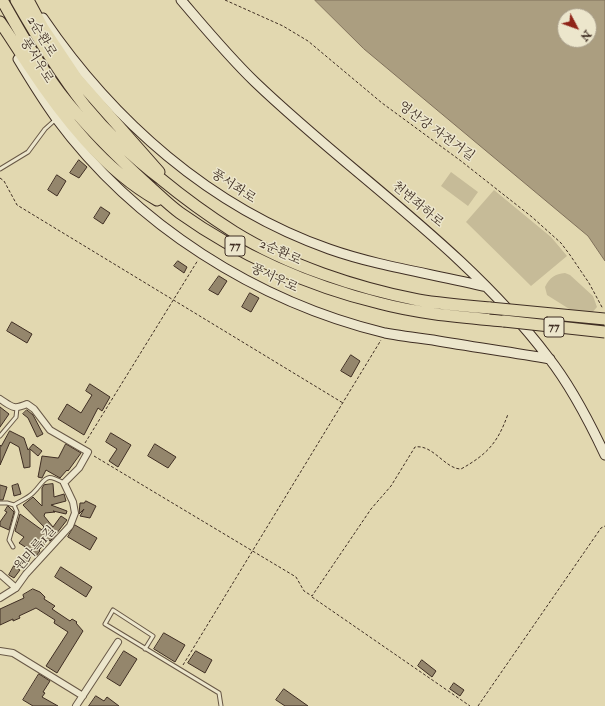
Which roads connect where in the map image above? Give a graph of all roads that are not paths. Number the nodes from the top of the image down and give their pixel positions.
1 (2, 0) edge
2 (16, 0) edge
3 (29, 0) edge
4 (182, 0) edge
5 (0, 23) edge
6 (56, 118) junction
7 (0, 169) edge
8 (178, 193) junction
9 (179, 212) junction
10 (489, 288) junction
11 (605, 319) edge
12 (605, 332) edge
13 (550, 359) junction
14 (0, 399) edge
15 (17, 408) junction
16 (0, 436) edge
17 (605, 455) edge
18 (64, 484) junction
19 (0, 503) edge
20 (14, 505) junction
21 (13, 547) dead end
22 (0, 574) edge
23 (16, 588) junction
24 (0, 598) edge
25 (118, 642) dead end
26 (145, 649) junction
27 (0, 651) edge
28 (83, 696) junction
29 (76, 706) edge
30 (221, 706) edge

1 - 9 highway, 2순환로 / 77
2 - 8 highway, 2순환로 / 77
3 - 8 highway
3 - 10 street, 풍서좌로
4 - 10 street, 천변좌하로
5 - 6 street, 풍서우로
5 - 9 highway
6 - 7 lane
6 - 13 street, 풍서우로
8 - 11 highway, 2순환로 / 77, bridge
9 - 12 highway, 2순환로 / 77, bridge
10 - 13 street, 천변좌하로
13 - 17 street, 천변좌하로
14 - 15 street
15 - 16 lane
15 - 18 street
18 - 20 lane
18 - 23 street, 원마륵1길
19 - 20 lane
20 - 21 lane
22 - 23 street
23 - 24 street, 원마륵1길
25 - 28 street
26 - 26 lane
26 - 30 lane
27 - 28 street
28 - 29 street

